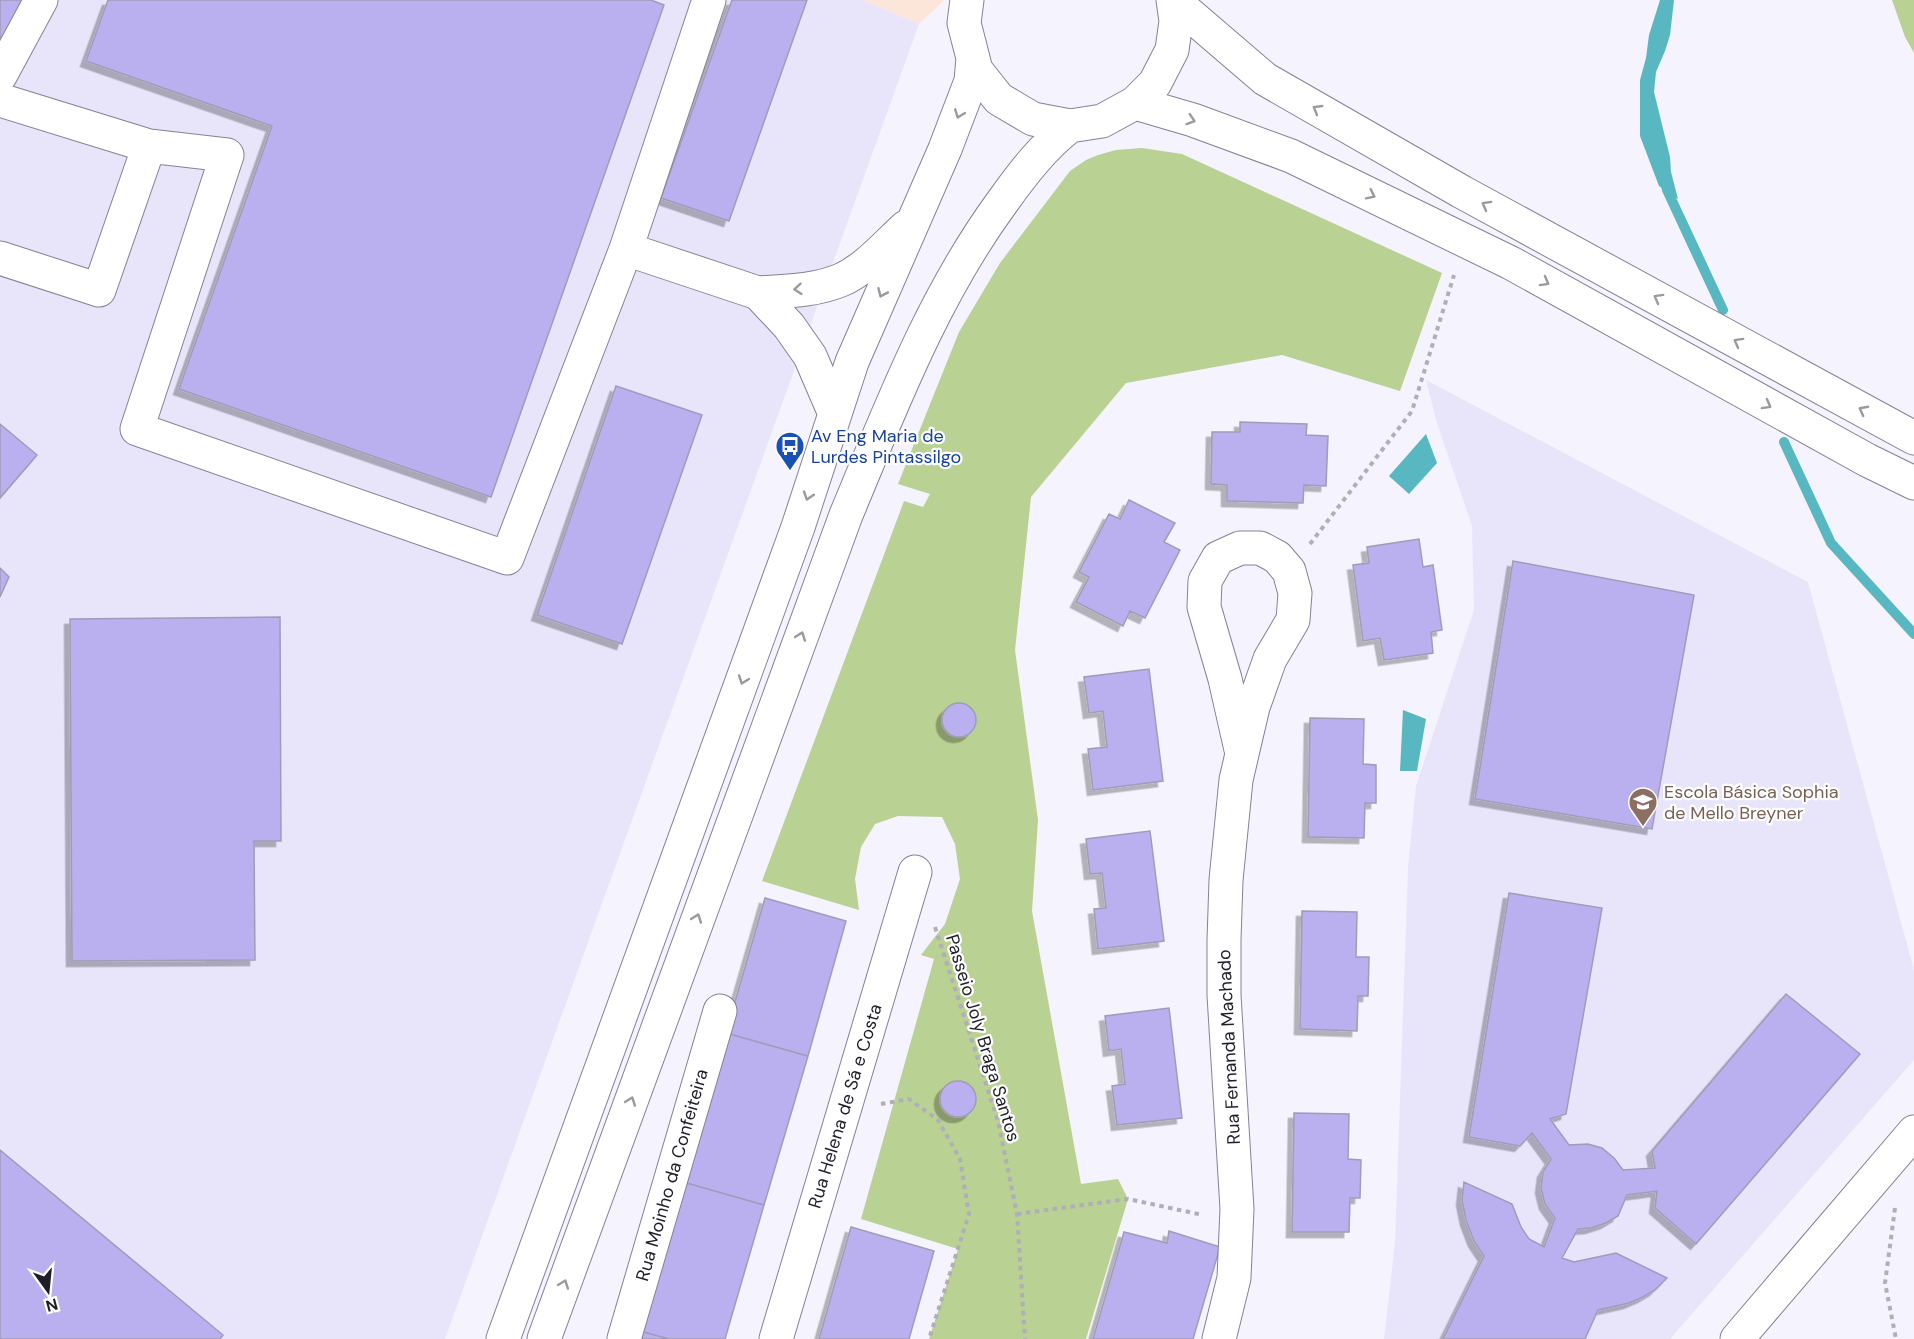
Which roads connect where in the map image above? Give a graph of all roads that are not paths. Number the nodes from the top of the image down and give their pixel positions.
1 (41, 0) edge
2 (709, 0) edge
3 (1173, 1) edge
4 (959, 8) edge
5 (973, 57) junction
6 (0, 76) edge
7 (0, 100) edge
8 (1135, 103) junction
9 (1070, 126) junction
10 (149, 146) junction
11 (916, 217) junction
12 (626, 249) junction
13 (0, 258) edge
14 (758, 293) junction
15 (835, 414) junction
16 (1914, 438) edge
17 (1914, 483) edge
18 (1242, 754) junction
19 (915, 872) dead end
20 (720, 1011) dead end
21 (1907, 1141) edge
22 (503, 1339) edge
23 (544, 1339) edge
24 (624, 1339) edge
25 (776, 1339) edge
26 (1219, 1339) edge
27 (1737, 1339) edge

1 - 6 street
2 - 12 street
3 - 8 street
16 -> 3 street
4 - 5 street
5 - 9 street
5 -> 11 street
7 - 10 street
8 - 9 street
8 -> 17 street
23 -> 9 street
10 - 12 street
10 - 13 street
11 -> 14 street
11 -> 15 street
12 - 14 street
14 - 15 street
15 -> 22 street
18 - 18 street, Rua Fernanda Machado
18 - 26 street, Rua Fernanda Machado
19 - 25 street, Rua Helena de Sá e Costa
20 - 24 street, Rua Moinho da Confeiteira
21 - 27 street

